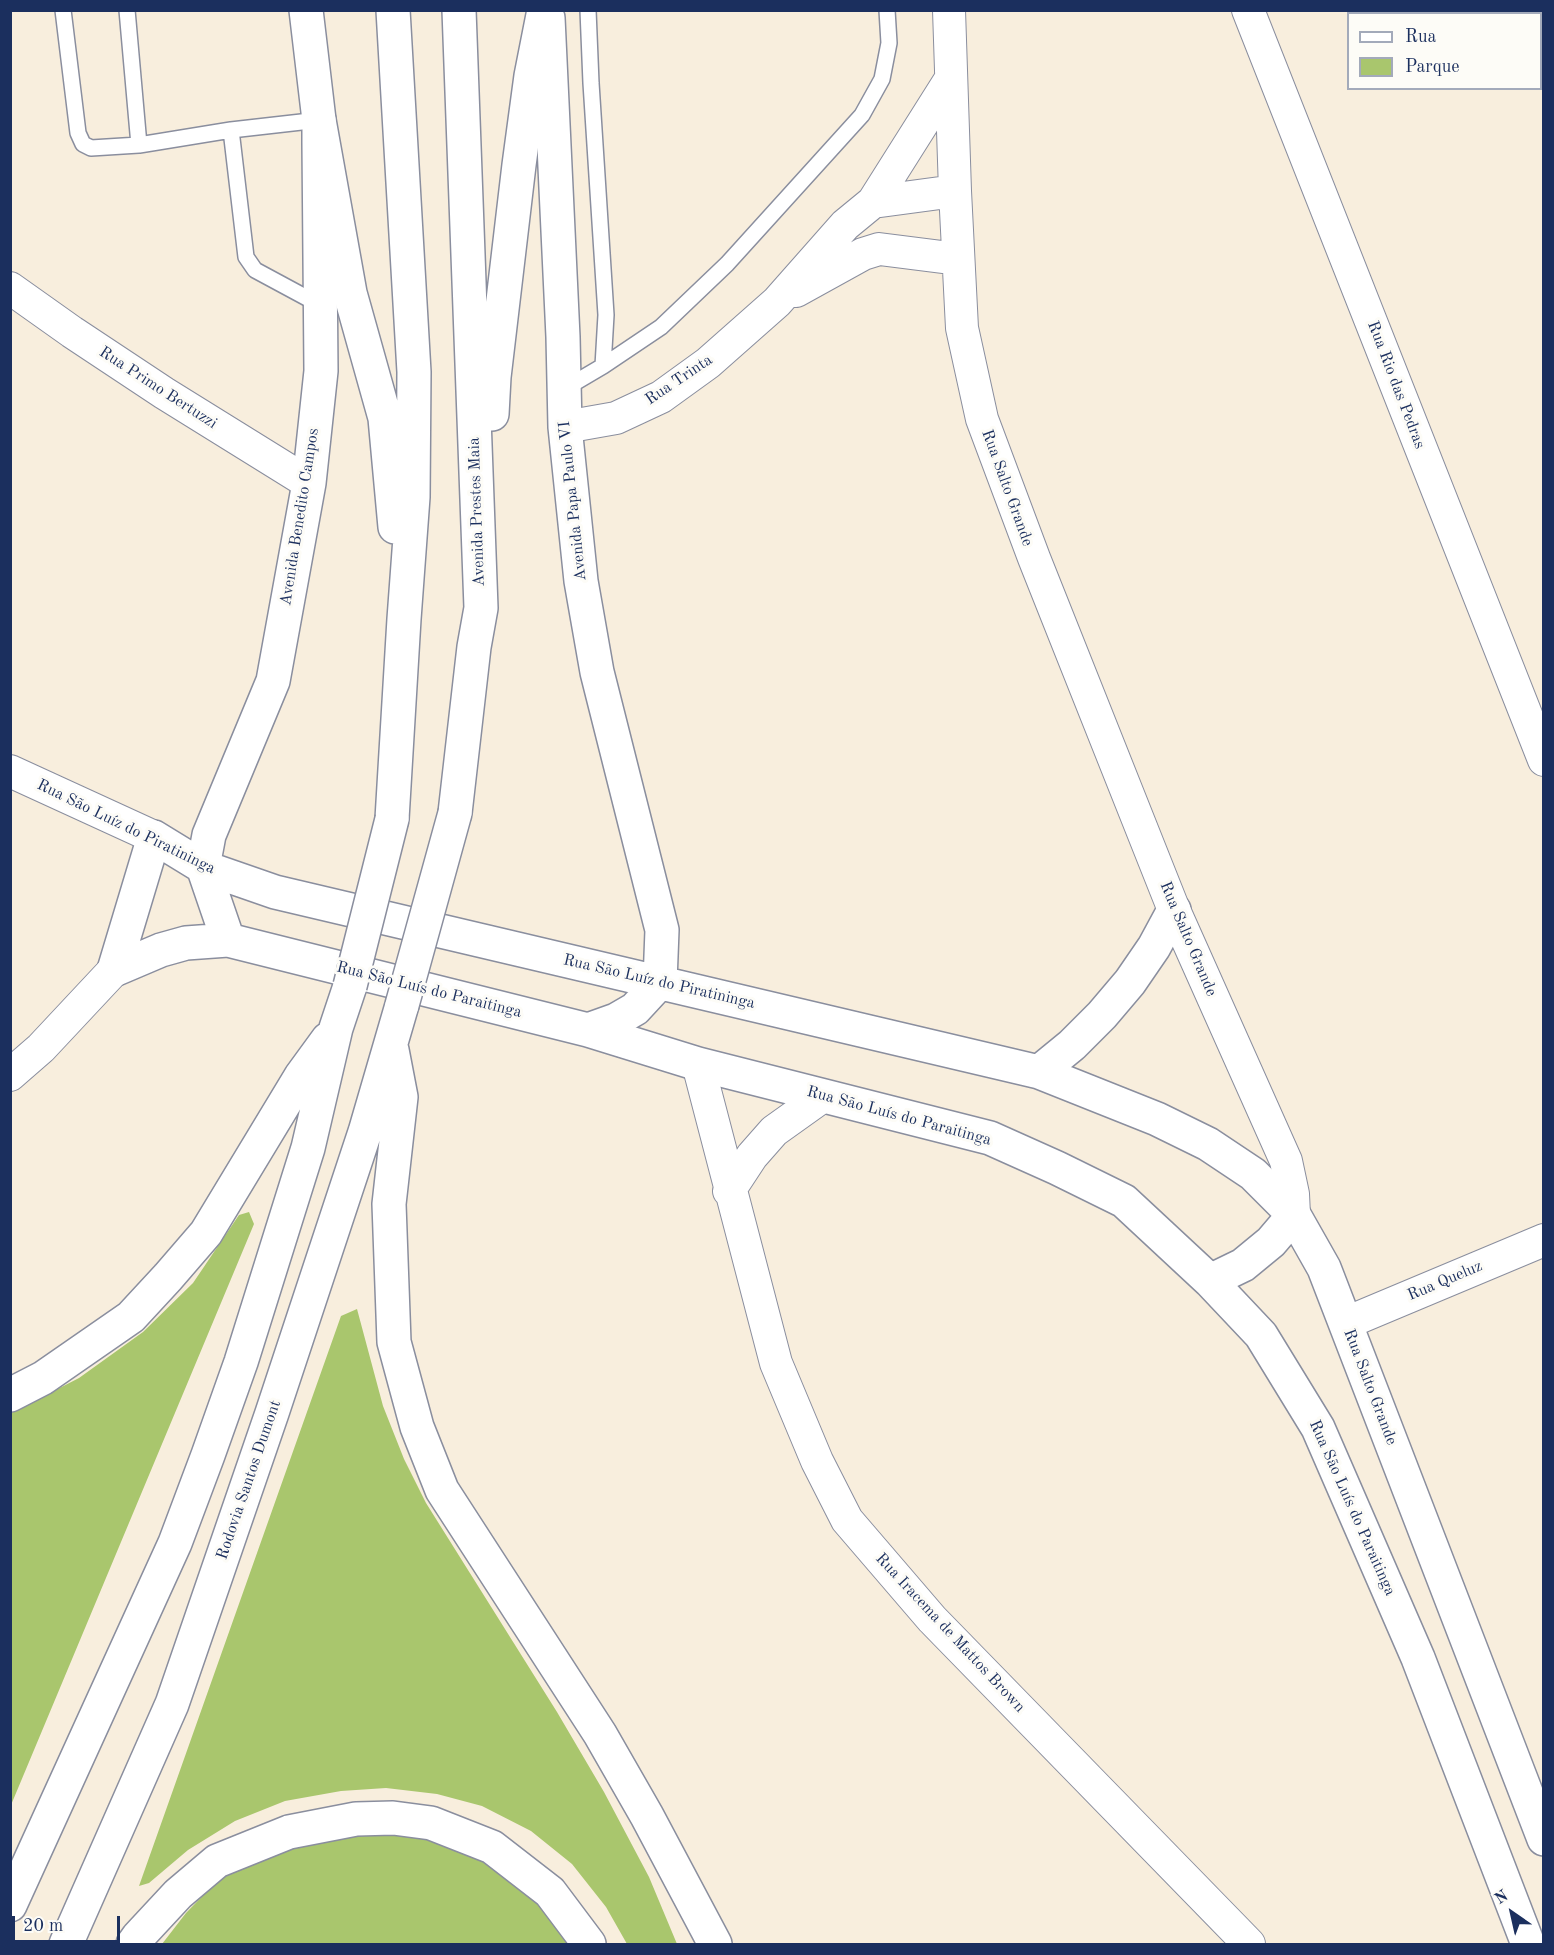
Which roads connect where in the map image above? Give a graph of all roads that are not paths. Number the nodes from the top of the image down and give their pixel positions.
1 (63, 10) edge
2 (127, 10) edge
3 (306, 10) edge
4 (393, 10) edge
5 (459, 10) edge
6 (546, 10) edge
7 (588, 10) edge
8 (887, 10) edge
9 (949, 10) edge
10 (1248, 10) edge
11 (950, 80) junction
12 (319, 120) junction
13 (231, 130) junction
14 (140, 145) junction
15 (955, 191) junction
16 (873, 202) junction
17 (958, 258) junction
18 (10, 288) edge
19 (777, 302) junction
20 (320, 305) junction
21 (603, 366) junction
22 (564, 389) junction
23 (565, 427) junction
24 (309, 483) junction
25 (481, 608) junction
26 (404, 619) junction
27 (1544, 760) edge
28 (14, 776) edge
29 (153, 837) junction
30 (203, 867) junction
31 (1174, 910) junction
32 (228, 940) junction
33 (114, 970) junction
34 (660, 982) junction
35 (402, 1005) joint
36 (336, 1028) junction
37 (588, 1030) junction
38 (391, 1044) junction
39 (26, 1048) edge
40 (698, 1064) junction
41 (1039, 1072) junction
42 (10, 1076) edge
43 (823, 1096) junction
44 (729, 1191) junction
45 (1294, 1215) junction
46 (1544, 1240) edge
47 (1210, 1281) junction
48 (1346, 1323) junction
49 (10, 1395) edge
50 (1544, 1839) edge
51 (10, 1905) edge
52 (66, 1944) edge
53 (133, 1944) edge
54 (589, 1944) edge
55 (715, 1944) edge
56 (1249, 1944) edge
57 (1528, 1944) edge

1 - 14 lane
2 - 14 lane
3 - 12 main road, Avenida Benedito Campos
4 - 26 main road
5 - 25 main road, Avenida Prestes Maia
6 - 22 main road, Avenida Papa Paulo VI
6 - 25 main road
7 - 21 lane
8 - 21 lane
9 - 11 street, Rua Salto Grande
10 - 27 street, Rua Rio das Pedras
11 - 15 street, Rua Salto Grande
11 - 16 street
12 - 13 lane
12 - 20 main road, Avenida Benedito Campos
12 - 26 main road
13 - 14 lane
13 - 20 lane
15 - 16 street
15 - 17 street, Rua Salto Grande
16 - 19 street, Rua Trinta
17 - 19 street, Rua Trinta
17 - 31 street, Rua Salto Grande
18 - 24 street, Rua Primo Bertuzzi
19 - 23 street, Rua Trinta
20 - 24 main road, Avenida Benedito Campos
21 - 22 lane
22 - 23 main road, Avenida Papa Paulo VI
23 - 34 main road, Avenida Papa Paulo VI
24 - 30 main road, Avenida Benedito Campos
25 - 35 main road, Avenida Prestes Maia, bridge
26 - 36 main road, bridge
28 - 29 street, Rua São Luíz do Piratininga
29 - 30 main road, Rua São Luíz do Piratininga
29 - 33 main road
30 - 32 main road
30 - 34 main road, Rua São Luíz do Piratininga
31 - 41 main road
31 - 45 street, Rua Salto Grande
32 - 33 main road, Rua São Luís do Paraitinga
32 - 37 main road, Rua São Luís do Paraitinga
33 - 39 street
34 - 37 main road
34 - 41 main road, Rua São Luíz do Piratininga
35 - 38 main road, Rodovia Santos Dumont
36 - 49 main road
36 - 51 main road
37 - 40 main road, Rua São Luís do Paraitinga
38 - 52 main road, Rodovia Santos Dumont
38 - 55 main road
39 - 42 street
40 - 43 main road, Rua São Luís do Paraitinga
40 - 44 street, Rua Iracema de Mattos Brown
41 - 45 main road, Rua São Luíz do Piratininga
43 - 44 street
43 - 47 main road, Rua São Luís do Paraitinga
44 - 56 street, Rua Iracema de Mattos Brown
45 - 47 main road
45 - 48 main road, Rua Salto Grande
46 - 48 street, Rua Queluz
47 - 57 main road, Rua São Luís do Paraitinga
48 - 50 main road, Rua Salto Grande
53 - 54 main road

